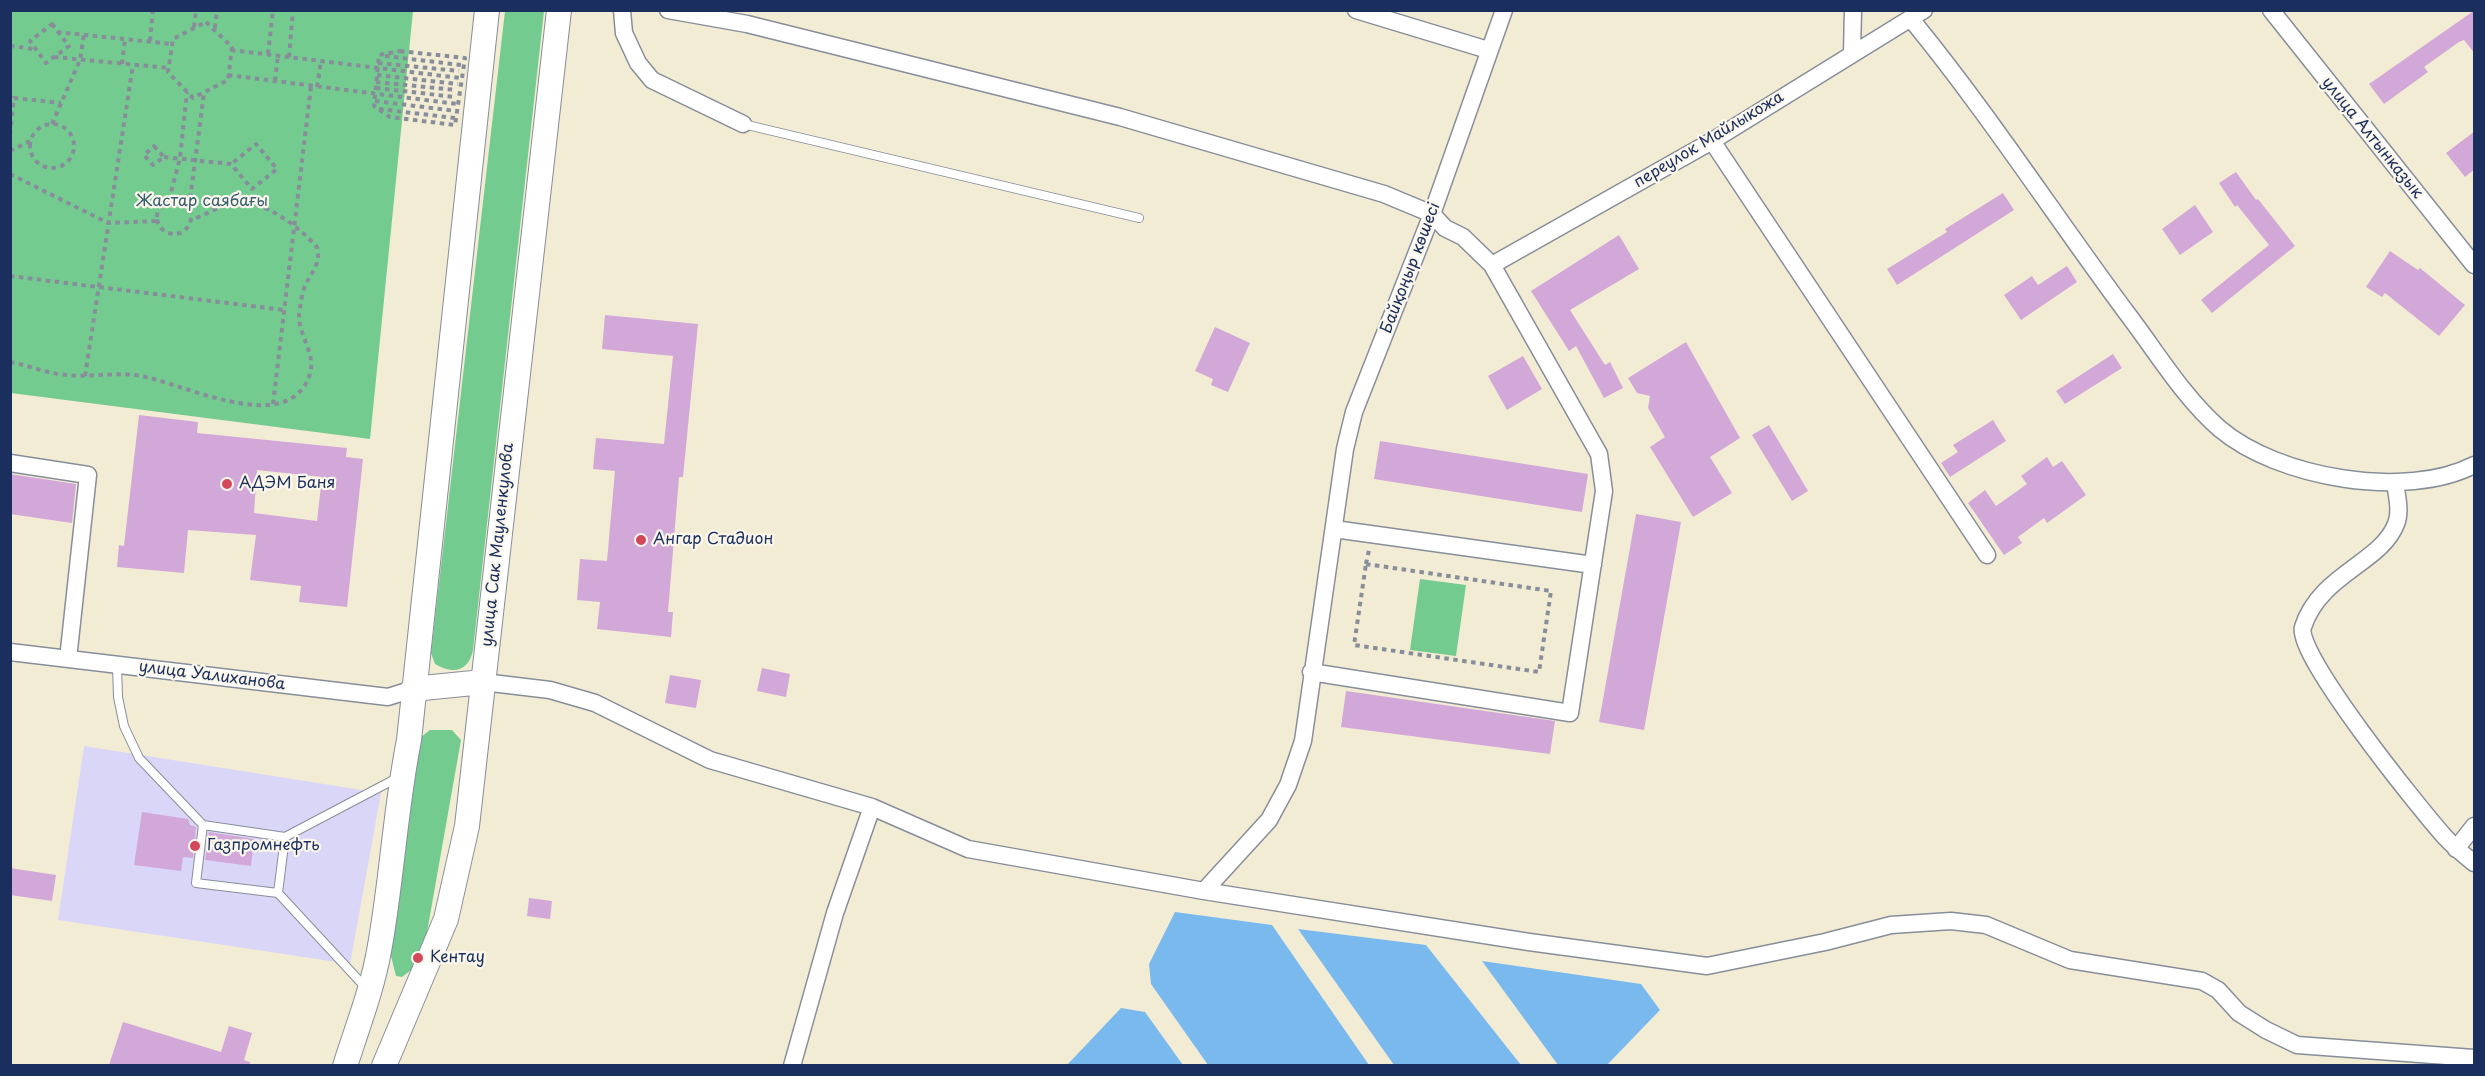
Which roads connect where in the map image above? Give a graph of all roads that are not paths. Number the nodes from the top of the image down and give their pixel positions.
1 (487, 10) edge
2 (559, 10) edge
3 (622, 10) edge
4 (668, 10) edge
5 (1356, 10) edge
6 (1504, 10) edge
7 (1853, 10) edge
8 (2271, 10) edge
9 (1917, 15) edge
10 (1488, 50) junction
11 (1852, 54) junction
12 (743, 124) joint
13 (1712, 141) junction
14 (1432, 214) junction
15 (1139, 218) dead end
16 (1492, 265) junction
17 (2475, 265) edge
18 (10, 463) edge
19 (2475, 465) edge
20 (2395, 483) junction
21 (1334, 529) junction
22 (1987, 555) dead end
23 (1593, 565) junction
24 (10, 652) edge
25 (68, 659) junction
26 (117, 665) junction
27 (1311, 672) junction
28 (483, 682) junction
29 (413, 689) junction
30 (402, 776) junction
31 (872, 807) junction
32 (202, 825) junction
33 (2475, 826) edge
34 (285, 837) junction
35 (2456, 849) junction
36 (2475, 863) edge
37 (1204, 891) junction
38 (278, 893) junction
39 (369, 992) junction
40 (2475, 1058) edge
41 (345, 1065) edge
42 (384, 1065) edge
43 (792, 1065) edge

1 - 29 main road
2 - 28 main road, улица Сак Мауленкулова
3 - 12 street
4 - 14 street
5 - 10 street
6 - 10 street, Байқоңыр көшесі
7 - 11 street
8 - 17 street, улица Алтынказык
9 - 11 street, переулок Майлыкожа
9 - 20 street
10 - 14 street, Байқоңыр көшесі
11 - 13 street, переулок Майлыкожа
12 - 15 lane
13 - 16 street, переулок Майлыкожа
13 - 22 street
14 - 16 street
14 - 21 street, Байқоңыр көшесі
16 - 23 street
18 - 25 street
19 - 20 street
20 - 35 street
21 - 23 street
21 - 27 street, Байқоңыр көшесі
23 - 27 street
24 - 25 street, улица Уалиханова
25 - 26 street, улица Уалиханова
26 - 29 street, улица Уалиханова
26 - 32 lane
27 - 37 street, Байқоңыр көшесі
28 - 29 main road
28 - 31 street
28 - 42 main road, улица Сак Мауленкулова
29 - 30 main road
30 - 34 lane
30 - 39 main road
31 - 37 street
31 - 43 street
32 - 34 lane
32 - 38 lane
33 - 35 street
34 - 38 lane
35 - 36 street
37 - 40 street
38 - 39 lane
39 - 41 main road

